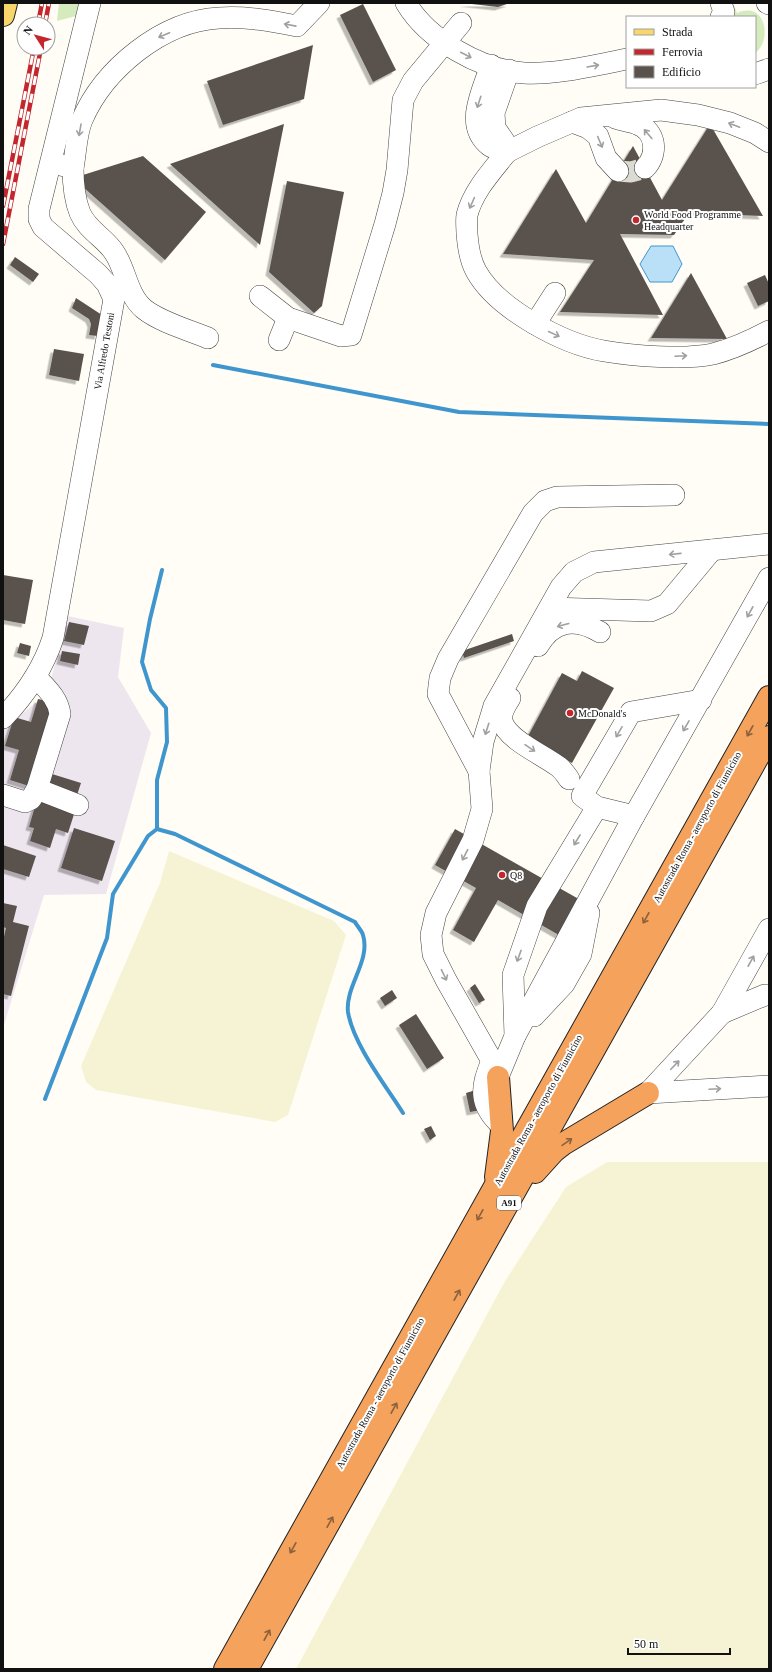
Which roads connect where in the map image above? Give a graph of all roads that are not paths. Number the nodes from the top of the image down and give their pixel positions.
1 (6, 3) edge
2 (90, 3) edge
3 (319, 3) edge
4 (406, 3) edge
5 (3, 15) edge
6 (461, 23) dead end
7 (443, 42) junction
8 (626, 59) edge
9 (500, 68) junction
10 (769, 69) edge
11 (756, 74) edge
12 (609, 115) junction
13 (577, 120) junction
14 (769, 142) edge
15 (507, 152) junction
16 (51, 162) junction
17 (73, 168) junction
18 (645, 168) dead end
19 (618, 171) dead end
20 (555, 293) dead end
21 (260, 296) dead end
22 (288, 318) junction
23 (535, 324) junction
24 (769, 331) edge
25 (208, 338) dead end
26 (280, 340) dead end
27 (674, 495) dead end
28 (769, 544) edge
29 (712, 550) junction
30 (769, 578) edge
31 (550, 608) junction
32 (600, 632) dead end
33 (36, 677) junction
34 (769, 697) edge
35 (702, 700) junction
36 (3, 718) edge
37 (769, 736) edge
38 (479, 771) junction
39 (569, 779) dead end
40 (37, 789) junction
41 (3, 795) edge
42 (78, 805) dead end
43 (598, 807) junction
44 (634, 816) junction
45 (769, 929) edge
46 (769, 995) edge
47 (722, 1013) junction
48 (515, 1036) junction
49 (495, 1069) junction
50 (769, 1086) edge
51 (648, 1093) junction
52 (494, 1190) junction
53 (504, 1212) junction
54 (225, 1669) edge
55 (248, 1669) edge

1 - 5 main road
2 - 16 street, Via Alfredo Testoni
3 -> 17 street
4 - 7 street
6 - 7 street
7 -> 9 street
7 - 22 street
9 -> 8 street
9 - 15 street
10 - 11 street
12 - 13 street
14 -> 12 street
18 -> 12 street
13 - 15 street
13 -> 19 street
15 -> 23 street
16 - 17 street
16 - 33 street, Via Alfredo Testoni
17 - 25 street
20 - 23 street
21 - 22 street
22 - 26 street
23 -> 24 street
27 - 38 street
28 - 29 street
29 -> 31 street
29 - 31 street
30 -> 35 street
31 -> 38 street
32 -> 39 street
33 - 36 street, Via Alfredo Testoni
33 - 40 street
34 -> 52 highway, Autostrada Roma - aeroporto di Fiumicino / A91
35 -> 43 street
35 -> 44 street
37 - 53 highway, Autostrada Roma - aeroporto di Fiumicino / A91
38 -> 49 street
40 - 41 street
40 - 42 street
43 - 44 street
43 -> 48 street
44 - 48 street
47 -> 45 street
46 - 47 street
51 -> 47 street
48 - 49 street
49 - 52 highway
51 -> 50 street
53 -> 51 highway
52 -> 54 highway, Autostrada Roma - aeroporto di Fiumicino / A91
55 -> 53 highway, Autostrada Roma - aeroporto di Fiumicino / A91

